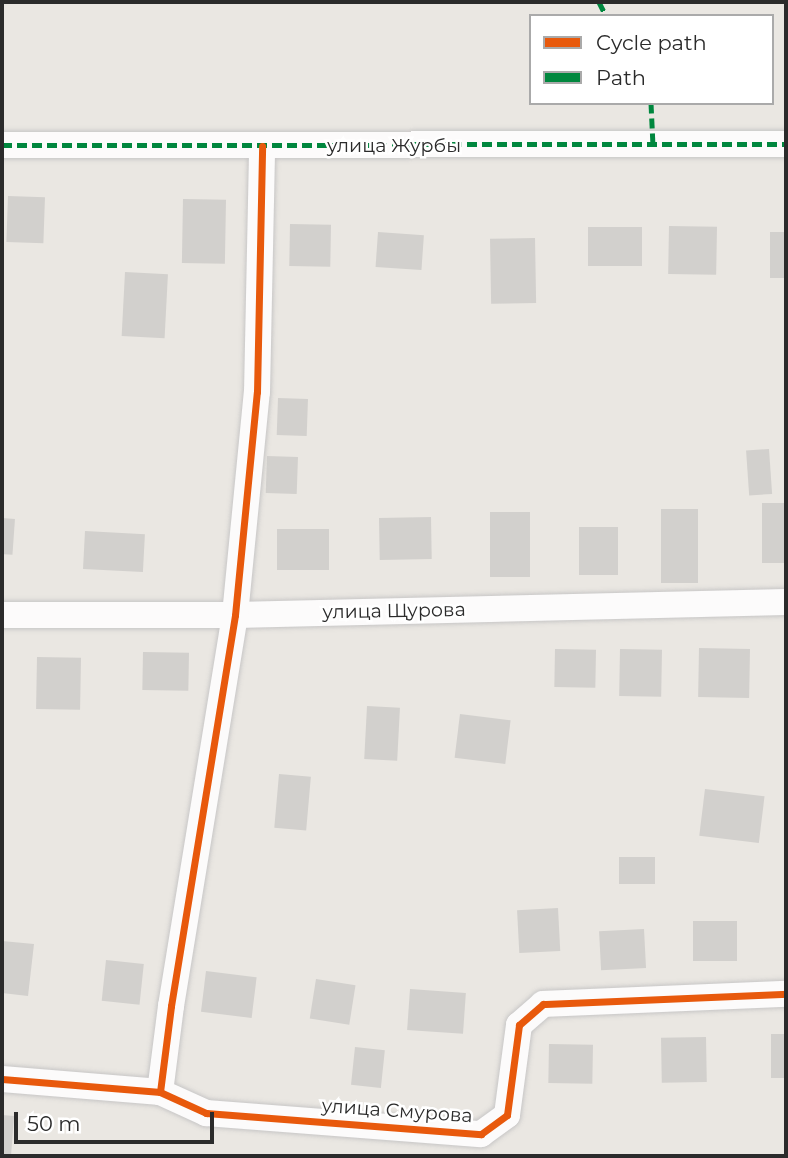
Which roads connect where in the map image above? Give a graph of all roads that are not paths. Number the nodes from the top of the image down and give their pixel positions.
1 (786, 144) edge
2 (2, 145) edge
3 (262, 146) junction
4 (786, 602) edge
5 (2, 615) edge
6 (235, 615) junction
7 (786, 994) edge
8 (2, 1079) edge
9 (160, 1092) junction

1 - 3 street, улица Журбы
2 - 3 street, улица Журбы
3 - 6 street
4 - 6 street, улица Щурова
5 - 6 street, улица Щурова
6 - 9 street
7 - 9 street, улица Смурова
8 - 9 street, улица Смурова

